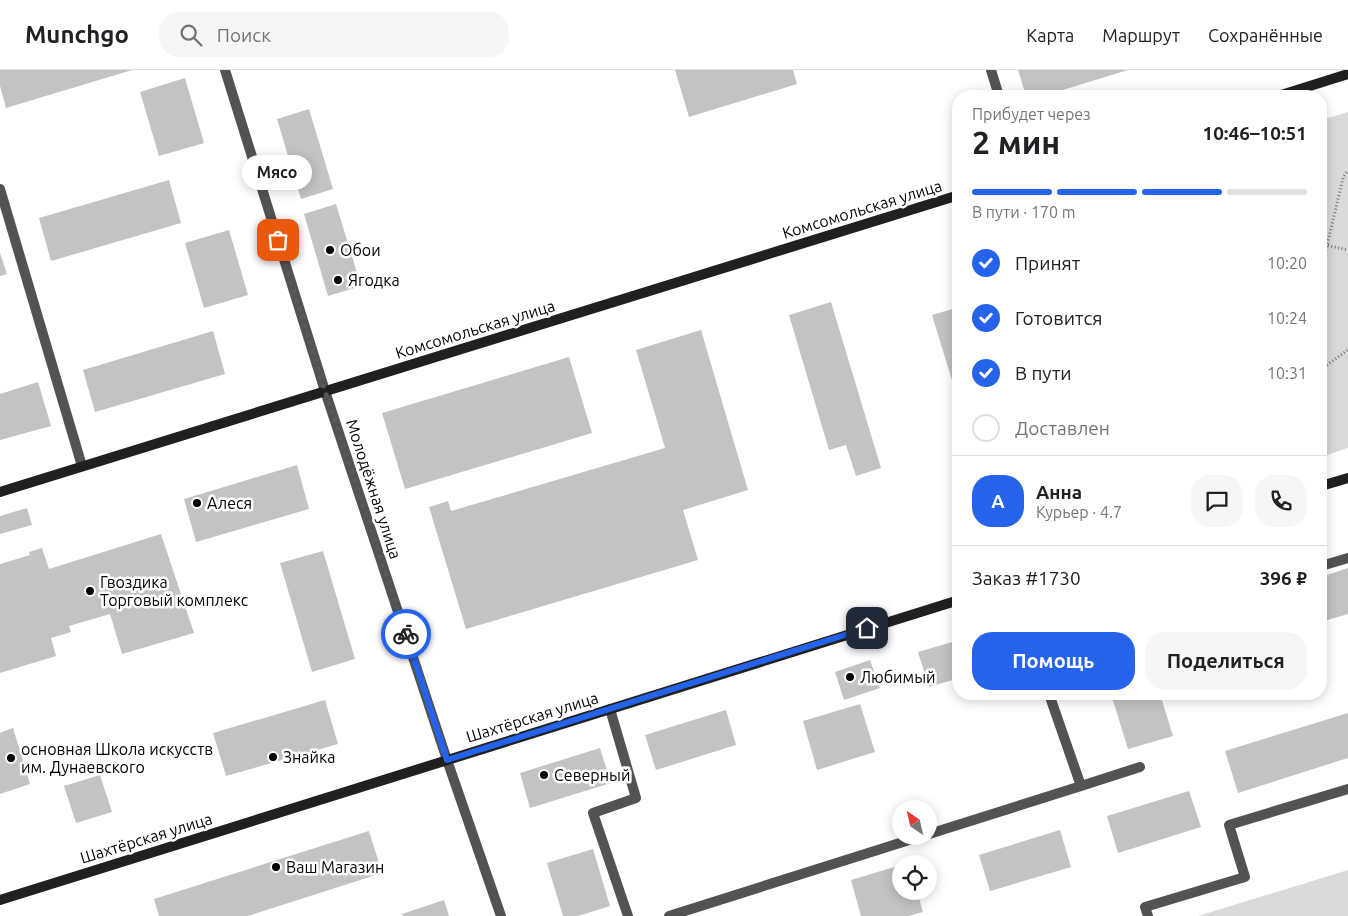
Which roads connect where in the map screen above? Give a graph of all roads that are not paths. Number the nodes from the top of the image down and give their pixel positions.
1 (225, 70) edge
2 (990, 70) edge
3 (1348, 74) edge
4 (997, 90) edge
5 (1297, 90) edge
6 (0, 189) edge
7 (952, 197) edge
8 (325, 391) junction
9 (82, 466) junction
10 (1348, 478) edge
11 (1327, 484) edge
12 (0, 492) edge
13 (1348, 558) edge
14 (1327, 564) edge
15 (952, 602) edge
16 (1051, 700) edge
17 (610, 709) junction
18 (447, 760) junction
19 (1140, 767) dead end
20 (1081, 786) junction
21 (1348, 789) edge
22 (938, 831) edge
23 (894, 845) edge
24 (0, 900) edge
25 (501, 916) edge
26 (628, 916) edge
27 (669, 916) edge
28 (1148, 916) edge

1 - 8 street, Молодёжная улица
2 - 4 street
3 - 5 street
6 - 9 street
7 - 8 street, Комсомольская улица
8 - 9 street, Комсомольская улица
8 - 18 street, Молодёжная улица
9 - 12 street, Комсомольская улица
10 - 11 street
13 - 14 street
15 - 17 street, Шахтёрская улица
16 - 20 street
17 - 18 street, Шахтёрская улица
17 - 26 street
18 - 24 street, Шахтёрская улица
18 - 25 street, Молодёжная улица
19 - 20 street
20 - 22 street
21 - 28 street
23 - 27 street

